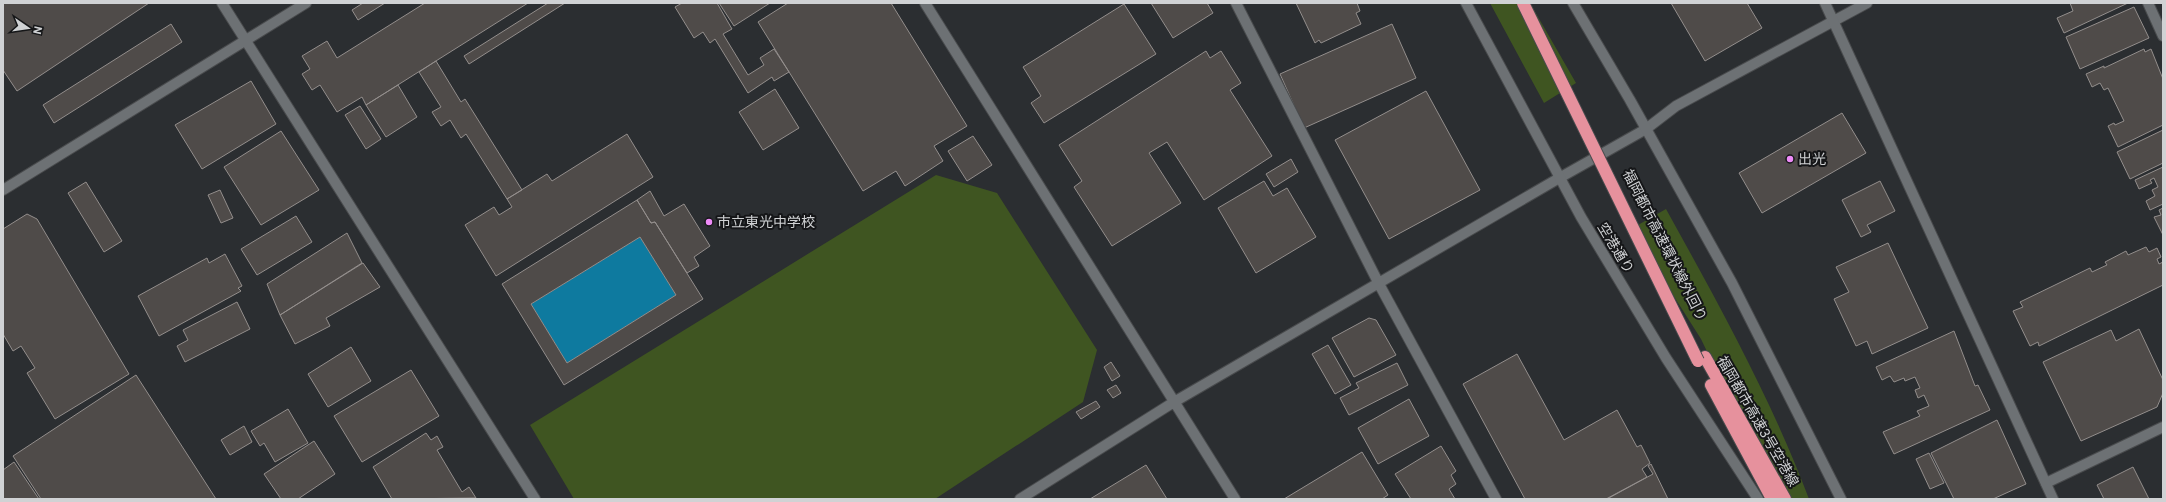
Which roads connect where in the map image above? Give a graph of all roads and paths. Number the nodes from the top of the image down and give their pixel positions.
1 (222, 3) edge
2 (306, 3) edge
3 (924, 3) edge
4 (1236, 3) edge
5 (1466, 3) edge
6 (1523, 3) edge
7 (1528, 3) edge
8 (1573, 3) edge
9 (1825, 3) edge
10 (1867, 3) edge
11 (2148, 3) edge
12 (1833, 20) junction
13 (2163, 36) edge
14 (245, 40) junction
15 (1646, 129) junction
16 (1561, 177) junction
17 (3, 190) edge
18 (1379, 284) junction
19 (1702, 359) junction
20 (1174, 402) junction
21 (2163, 427) edge
22 (2046, 483) junction
23 (535, 499) edge
24 (1020, 499) edge
25 (1235, 499) edge
26 (1496, 499) edge
27 (1758, 499) edge
28 (1772, 499) edge
29 (1779, 499) edge
30 (1785, 499) edge
31 (1841, 499) edge
32 (2053, 499) edge

1 - 14 street
2 - 14 street
3 - 20 street
4 - 18 street
5 - 16 street, 空港通り
6 - 19 highway, bridge
7 - 19 highway, 福岡都市高速環状線外回り
8 - 15 street
9 - 12 street
10 - 12 street
11 - 13 street
12 - 15 street
12 - 22 street
14 - 17 street
14 - 23 street
15 - 16 street
15 - 31 street
16 - 18 street
16 - 27 street, 空港通り
18 - 20 street
18 - 26 street
19 - 28 highway
19 - 29 highway, 福岡都市高速環状線外回り
19 - 30 highway, 福岡都市高速3号空港線
20 - 24 street
20 - 25 street
21 - 22 street
22 - 32 street

